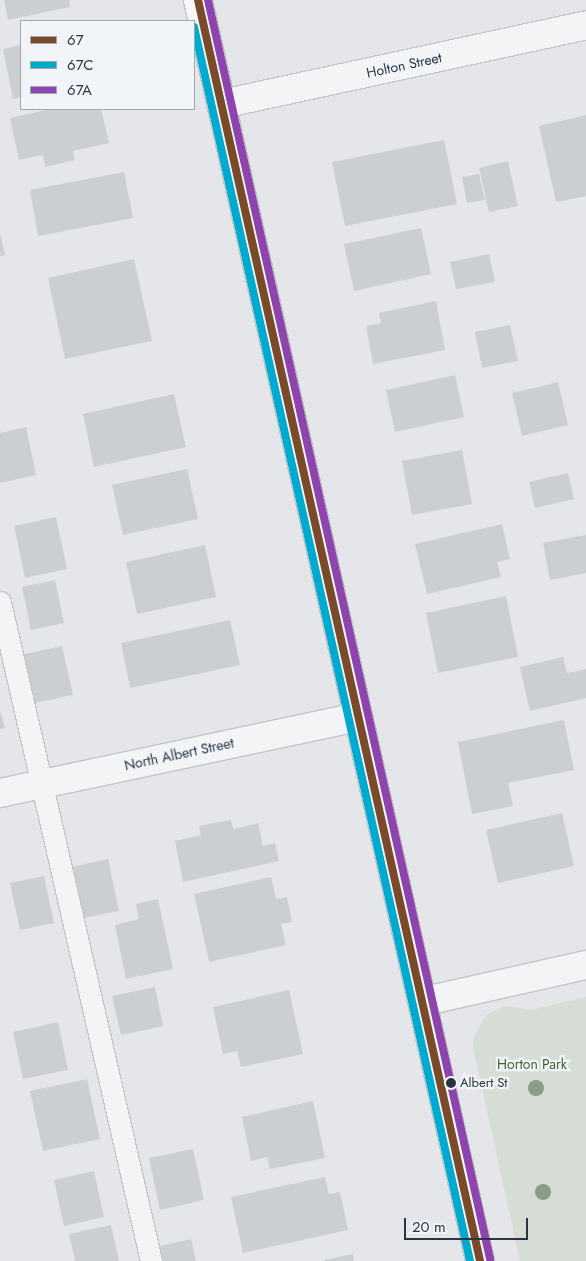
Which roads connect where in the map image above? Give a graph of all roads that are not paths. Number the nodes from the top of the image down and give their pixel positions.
1 (198, 0) edge
2 (586, 25) edge
3 (222, 104) junction
4 (0, 602) edge
5 (358, 716) junction
6 (40, 784) junction
7 (0, 793) edge
8 (586, 965) edge
9 (424, 1001) junction
10 (152, 1261) edge
11 (480, 1261) edge

1 - 3 street
2 - 3 street, Holton Street
3 - 5 street
4 - 6 lane
5 - 6 street, North Albert Street
5 - 9 street
6 - 7 street, North Albert Street
6 - 10 lane
8 - 9 street
9 - 11 street

